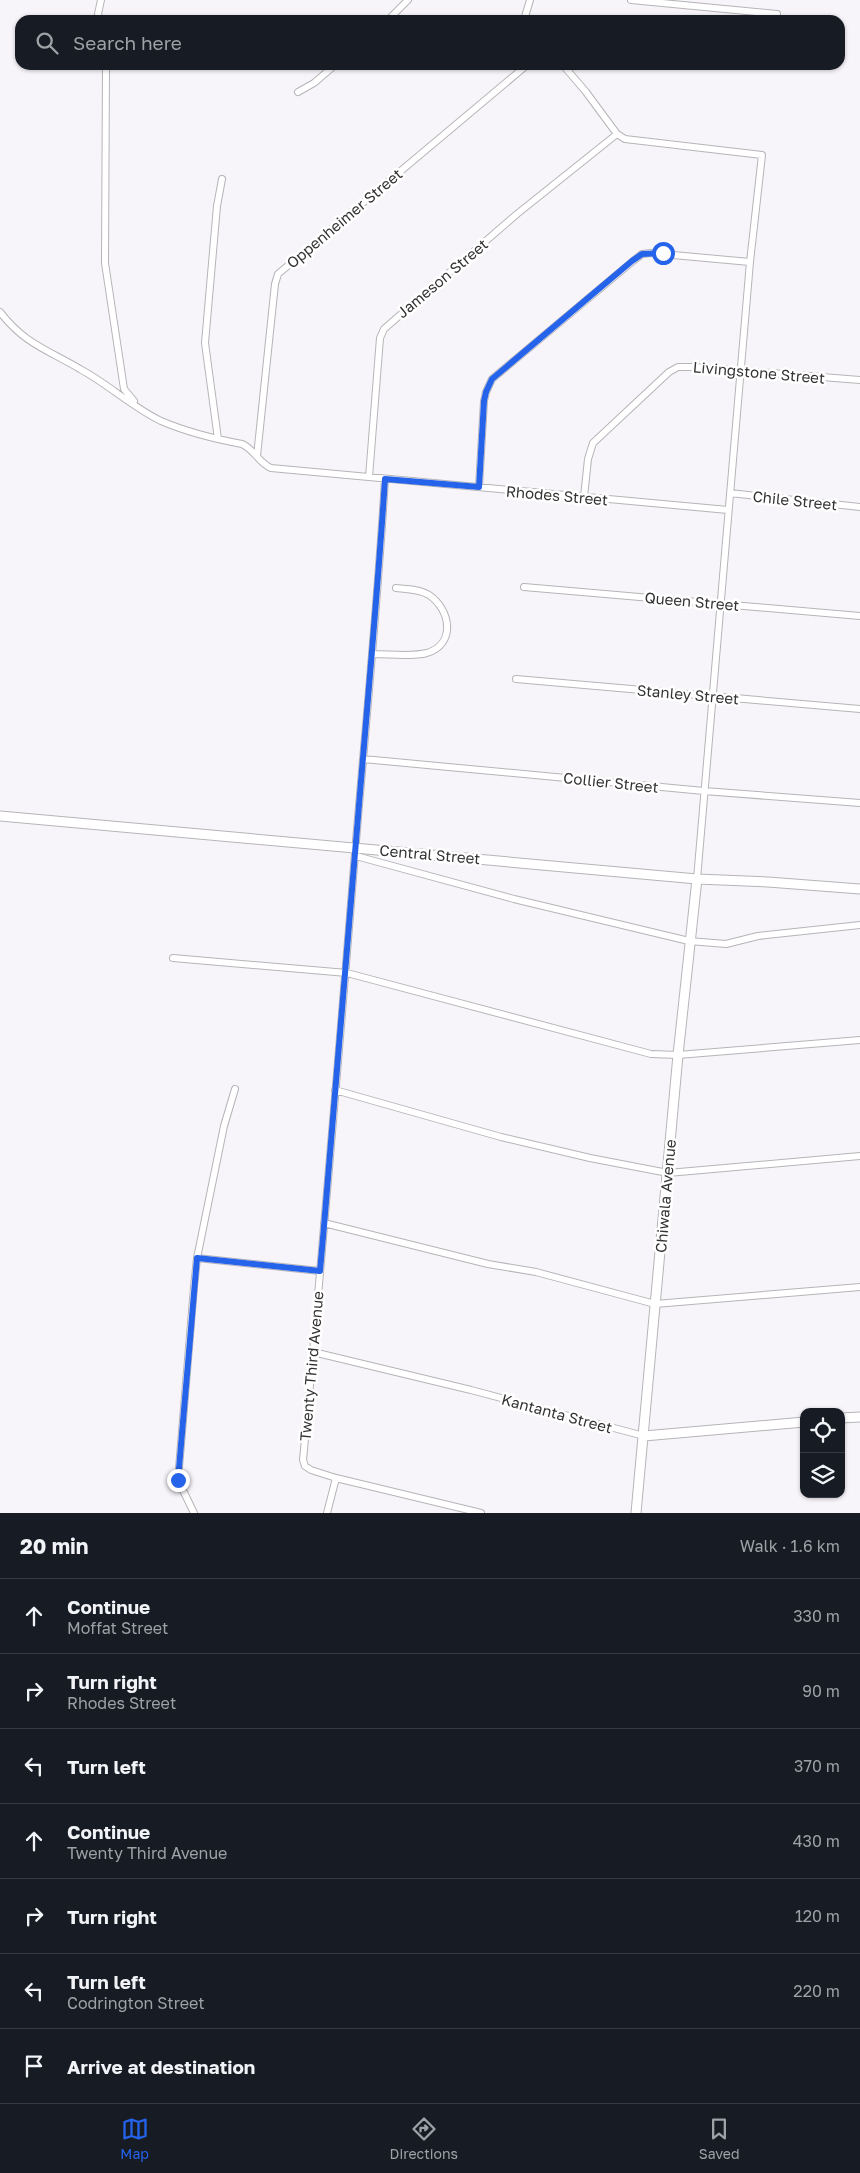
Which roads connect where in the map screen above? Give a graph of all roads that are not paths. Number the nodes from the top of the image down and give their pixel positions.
1 (101, 0) edge
2 (408, 0) edge
3 (530, 0) edge
4 (632, 0) edge
5 (777, 14) dead end
6 (98, 15) edge
7 (393, 15) edge
8 (526, 15) edge
9 (106, 70) edge
10 (329, 70) edge
11 (521, 70) edge
12 (567, 70) edge
13 (298, 92) dead end
14 (617, 134) junction
15 (222, 180) dead end
16 (750, 262) junction
17 (0, 312) edge
18 (741, 372) junction
19 (860, 380) edge
20 (138, 407) junction
21 (218, 439) junction
22 (257, 456) junction
23 (369, 477) junction
24 (385, 479) junction
25 (479, 487) junction
26 (730, 494) junction
27 (584, 497) junction
28 (860, 507) edge
29 (728, 510) junction
30 (524, 587) dead end
31 (396, 588) dead end
32 (722, 604) junction
33 (860, 616) edge
34 (373, 654) junction
35 (516, 679) dead end
36 (712, 697) junction
37 (860, 709) edge
38 (363, 758) junction
39 (704, 791) junction
40 (860, 803) edge
41 (0, 816) edge
42 (356, 852) junction
43 (697, 879) junction
44 (860, 889) edge
45 (860, 925) edge
46 (689, 941) junction
47 (173, 958) dead end
48 (347, 973) junction
49 (860, 1040) edge
50 (678, 1055) junction
51 (235, 1089) dead end
52 (335, 1090) junction
53 (860, 1156) edge
54 (668, 1173) junction
55 (324, 1223) junction
56 (197, 1258) junction
57 (320, 1271) junction
58 (860, 1287) edge
59 (655, 1304) junction
60 (313, 1352) junction
61 (860, 1417) edge
62 (845, 1418) edge
63 (800, 1422) edge
64 (644, 1436) junction
65 (336, 1478) junction
66 (194, 1513) edge
67 (326, 1513) edge
68 (482, 1513) edge
69 (636, 1513) edge

1 - 6 street
2 - 7 street
3 - 8 street
4 - 5 street
9 - 20 street
10 - 13 street
11 - 22 street, Oppenheimer Street
12 - 14 street
14 - 16 street
14 - 23 street, Jameson Street
15 - 21 street
16 - 18 street
16 - 25 street
17 - 20 street, Rhodes Street
18 - 19 street, Livingstone Street
18 - 26 street
18 - 27 street, Livingstone Street
20 - 21 street, Rhodes Street
21 - 22 street, Rhodes Street
22 - 23 street, Rhodes Street
23 - 24 street, Rhodes Street
24 - 25 street, Rhodes Street
24 - 34 street, Twenty Third Avenue
25 - 27 street, Rhodes Street
26 - 28 street, Chile Street
26 - 29 street
27 - 29 street, Rhodes Street
29 - 32 street
30 - 32 street, Queen Street
31 - 34 street
32 - 33 street, Queen Street
32 - 36 street
34 - 38 street, Twenty Third Avenue
35 - 36 street, Stanley Street
36 - 37 street, Stanley Street
36 - 39 street
38 - 39 street, Collier Street
38 - 42 street, Twenty Third Avenue
39 - 40 street, Collier Street
39 - 43 street
41 - 42 street, Central Street
42 - 43 street, Central Street
42 - 46 street
42 - 48 street, Twenty Third Avenue
43 - 44 street, Central Street
43 - 46 street, Chiwala Avenue
45 - 46 street
46 - 50 street, Chiwala Avenue
47 - 48 street
48 - 50 street
48 - 52 street, Twenty Third Avenue
49 - 50 street
50 - 54 street, Chiwala Avenue
51 - 56 street
52 - 54 street
52 - 55 street, Twenty Third Avenue
53 - 54 street
54 - 59 street, Chiwala Avenue
55 - 57 street, Twenty Third Avenue
55 - 59 street
56 - 57 street
56 - 66 street
57 - 60 street, Twenty Third Avenue
58 - 59 street
59 - 64 street, Chiwala Avenue
60 - 64 street, Kantanta Street
60 - 65 street, Twenty Third Avenue
61 - 62 street
63 - 64 street, Kantanta Street
64 - 69 street, Chiwala Avenue
65 - 67 street
65 - 68 street

